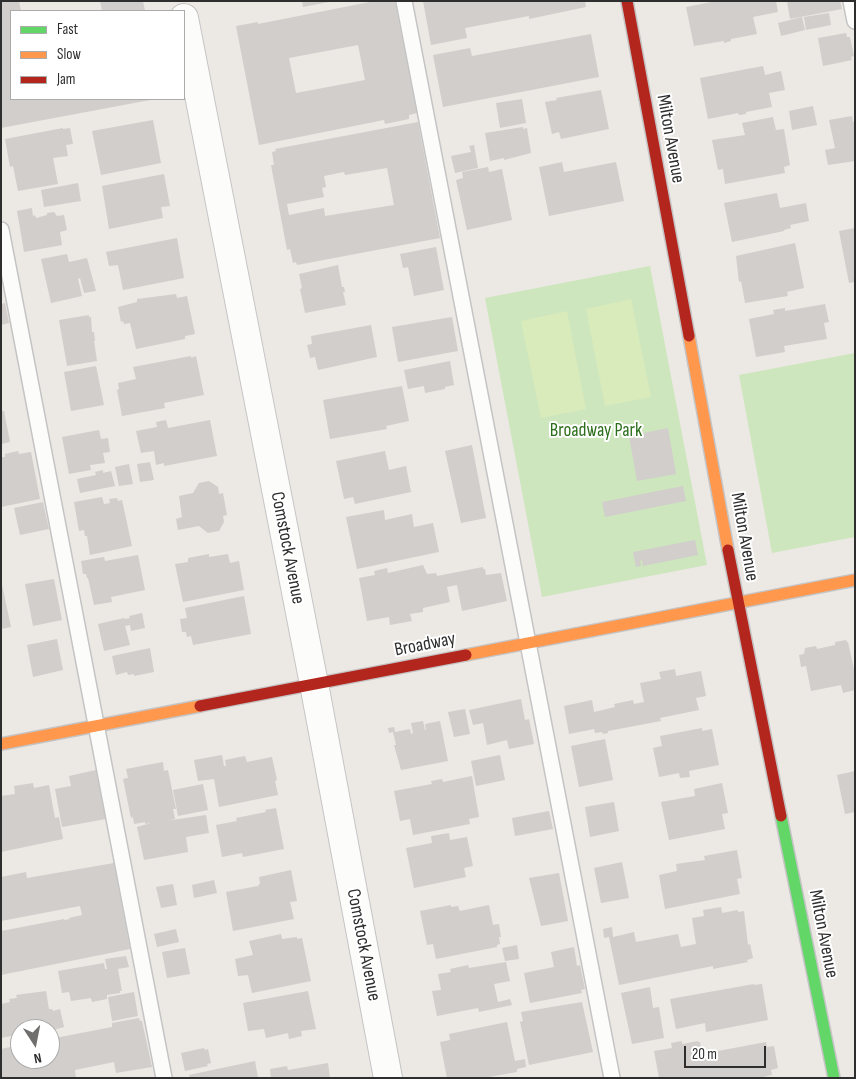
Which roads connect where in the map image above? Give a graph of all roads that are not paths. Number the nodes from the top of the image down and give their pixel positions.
1 (404, 1) edge
2 (627, 1) edge
3 (851, 1) edge
4 (855, 21) edge
5 (185, 23) edge
6 (1, 230) edge
7 (855, 580) edge
8 (738, 602) junction
9 (527, 643) junction
10 (314, 684) junction
11 (96, 726) junction
12 (1, 744) edge
13 (164, 1078) edge
14 (388, 1078) edge
15 (612, 1078) edge
16 (834, 1078) edge

1 - 9 lane
2 - 8 street, Milton Avenue
3 - 4 lane
5 - 10 street, Comstock Avenue
6 - 11 lane
7 - 8 street, Broadway
8 - 9 street, Broadway
8 - 16 street, Milton Avenue
9 - 10 street, Broadway
9 - 15 lane
10 - 11 street, Broadway
10 - 14 street, Comstock Avenue
11 - 12 street, Broadway
11 - 13 lane

